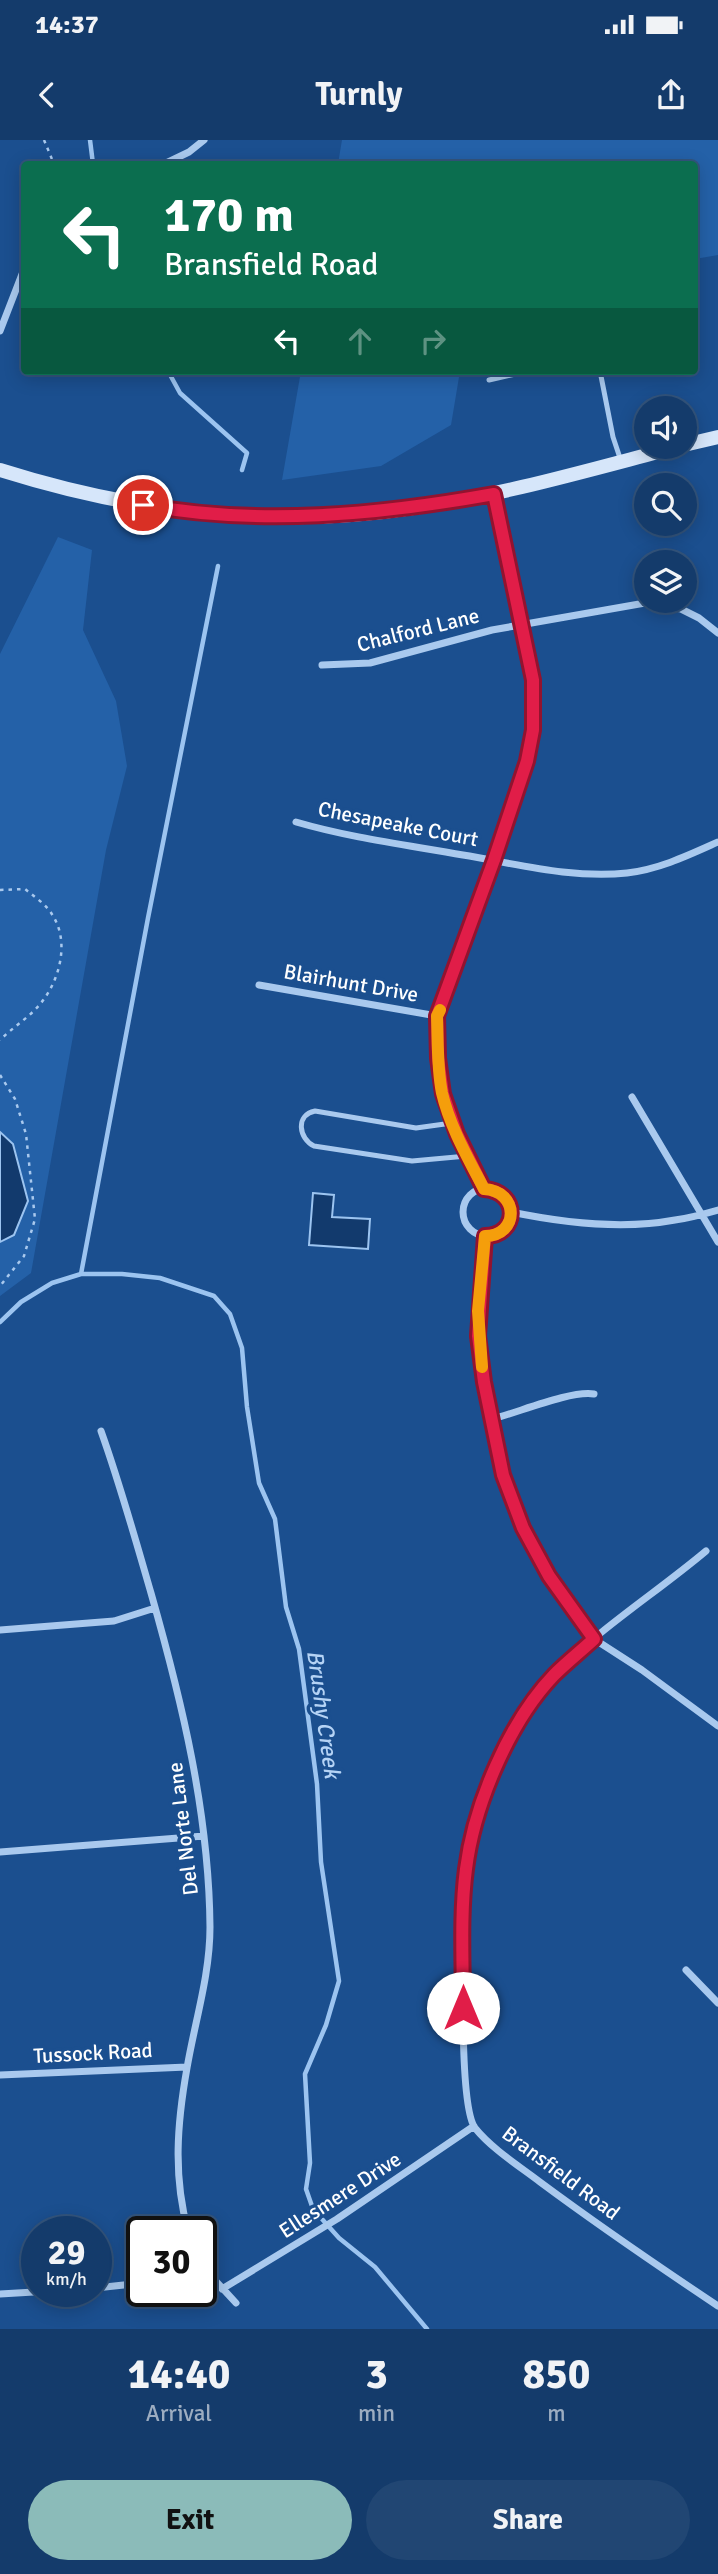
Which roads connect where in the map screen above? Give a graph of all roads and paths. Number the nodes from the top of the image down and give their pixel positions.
1 (44, 140) edge
2 (204, 140) edge
3 (53, 161) edge
4 (170, 161) edge
5 (21, 277) edge
6 (0, 331) edge
7 (511, 375) edge
8 (601, 375) edge
9 (489, 380) dead end
10 (718, 437) edge
11 (697, 442) edge
12 (634, 458) edge
13 (621, 461) junction
14 (0, 470) edge
15 (494, 494) junction
16 (523, 625) junction
17 (718, 633) edge
18 (322, 665) dead end
19 (296, 822) dead end
20 (718, 842) edge
21 (494, 860) junction
22 (0, 890) edge
23 (259, 985) dead end
24 (437, 1016) junction
25 (0, 1040) edge
26 (0, 1075) edge
27 (632, 1097) dead end
28 (452, 1122) junction
29 (467, 1156) junction
30 (484, 1189) junction
31 (718, 1210) edge
32 (511, 1212) junction
33 (702, 1214) junction
34 (485, 1236) junction
35 (718, 1242) edge
36 (0, 1286) edge
37 (594, 1394) dead end
38 (492, 1419) junction
39 (101, 1430) dead end
40 (706, 1551) dead end
41 (155, 1608) junction
42 (0, 1630) edge
43 (594, 1639) junction
44 (718, 1726) edge
45 (204, 1836) junction
46 (0, 1852) edge
47 (686, 1970) dead end
48 (718, 2003) edge
49 (187, 2067) junction
50 (0, 2076) edge
51 (474, 2126) junction
52 (184, 2216) edge
53 (217, 2284) edge
54 (222, 2289) junction
55 (21, 2293) edge
56 (0, 2294) edge
57 (236, 2303) dead end
58 (718, 2306) edge

1 - 3 path
2 - 4 street
5 - 6 street
7 - 9 lane
8 - 13 lane
10 - 11 main road
12 - 13 main road
13 - 15 main road
14 - 15 main road
15 - 16 street
16 - 17 street, Chalford Lane
16 - 18 street, Chalford Lane
16 - 21 street
19 - 21 street, Chesapeake Court
20 - 21 street, Chesapeake Court
21 - 24 street
22 - 25 path
23 - 24 street, Blairhunt Drive
24 - 28 street
26 - 36 path
27 - 33 street
28 - 29 street
28 - 29 lane
29 - 30 street
30 - 32 street
30 - 34 street
31 - 33 street
32 - 33 street
32 - 34 street
33 - 35 street
34 - 38 street
37 - 38 street
38 - 43 street
39 - 41 street, Del Norte Lane
40 - 43 street, Bransfield Road
41 - 42 street
41 - 45 street, Del Norte Lane
43 - 44 street
43 - 51 street, Bransfield Road
45 - 46 street
45 - 49 street, Del Norte Lane
47 - 48 street
49 - 50 street, Tussock Road
49 - 52 street, Del Norte Lane
51 - 54 street, Ellesmere Drive
51 - 58 street, Bransfield Road
53 - 54 street
54 - 57 street
55 - 56 street

